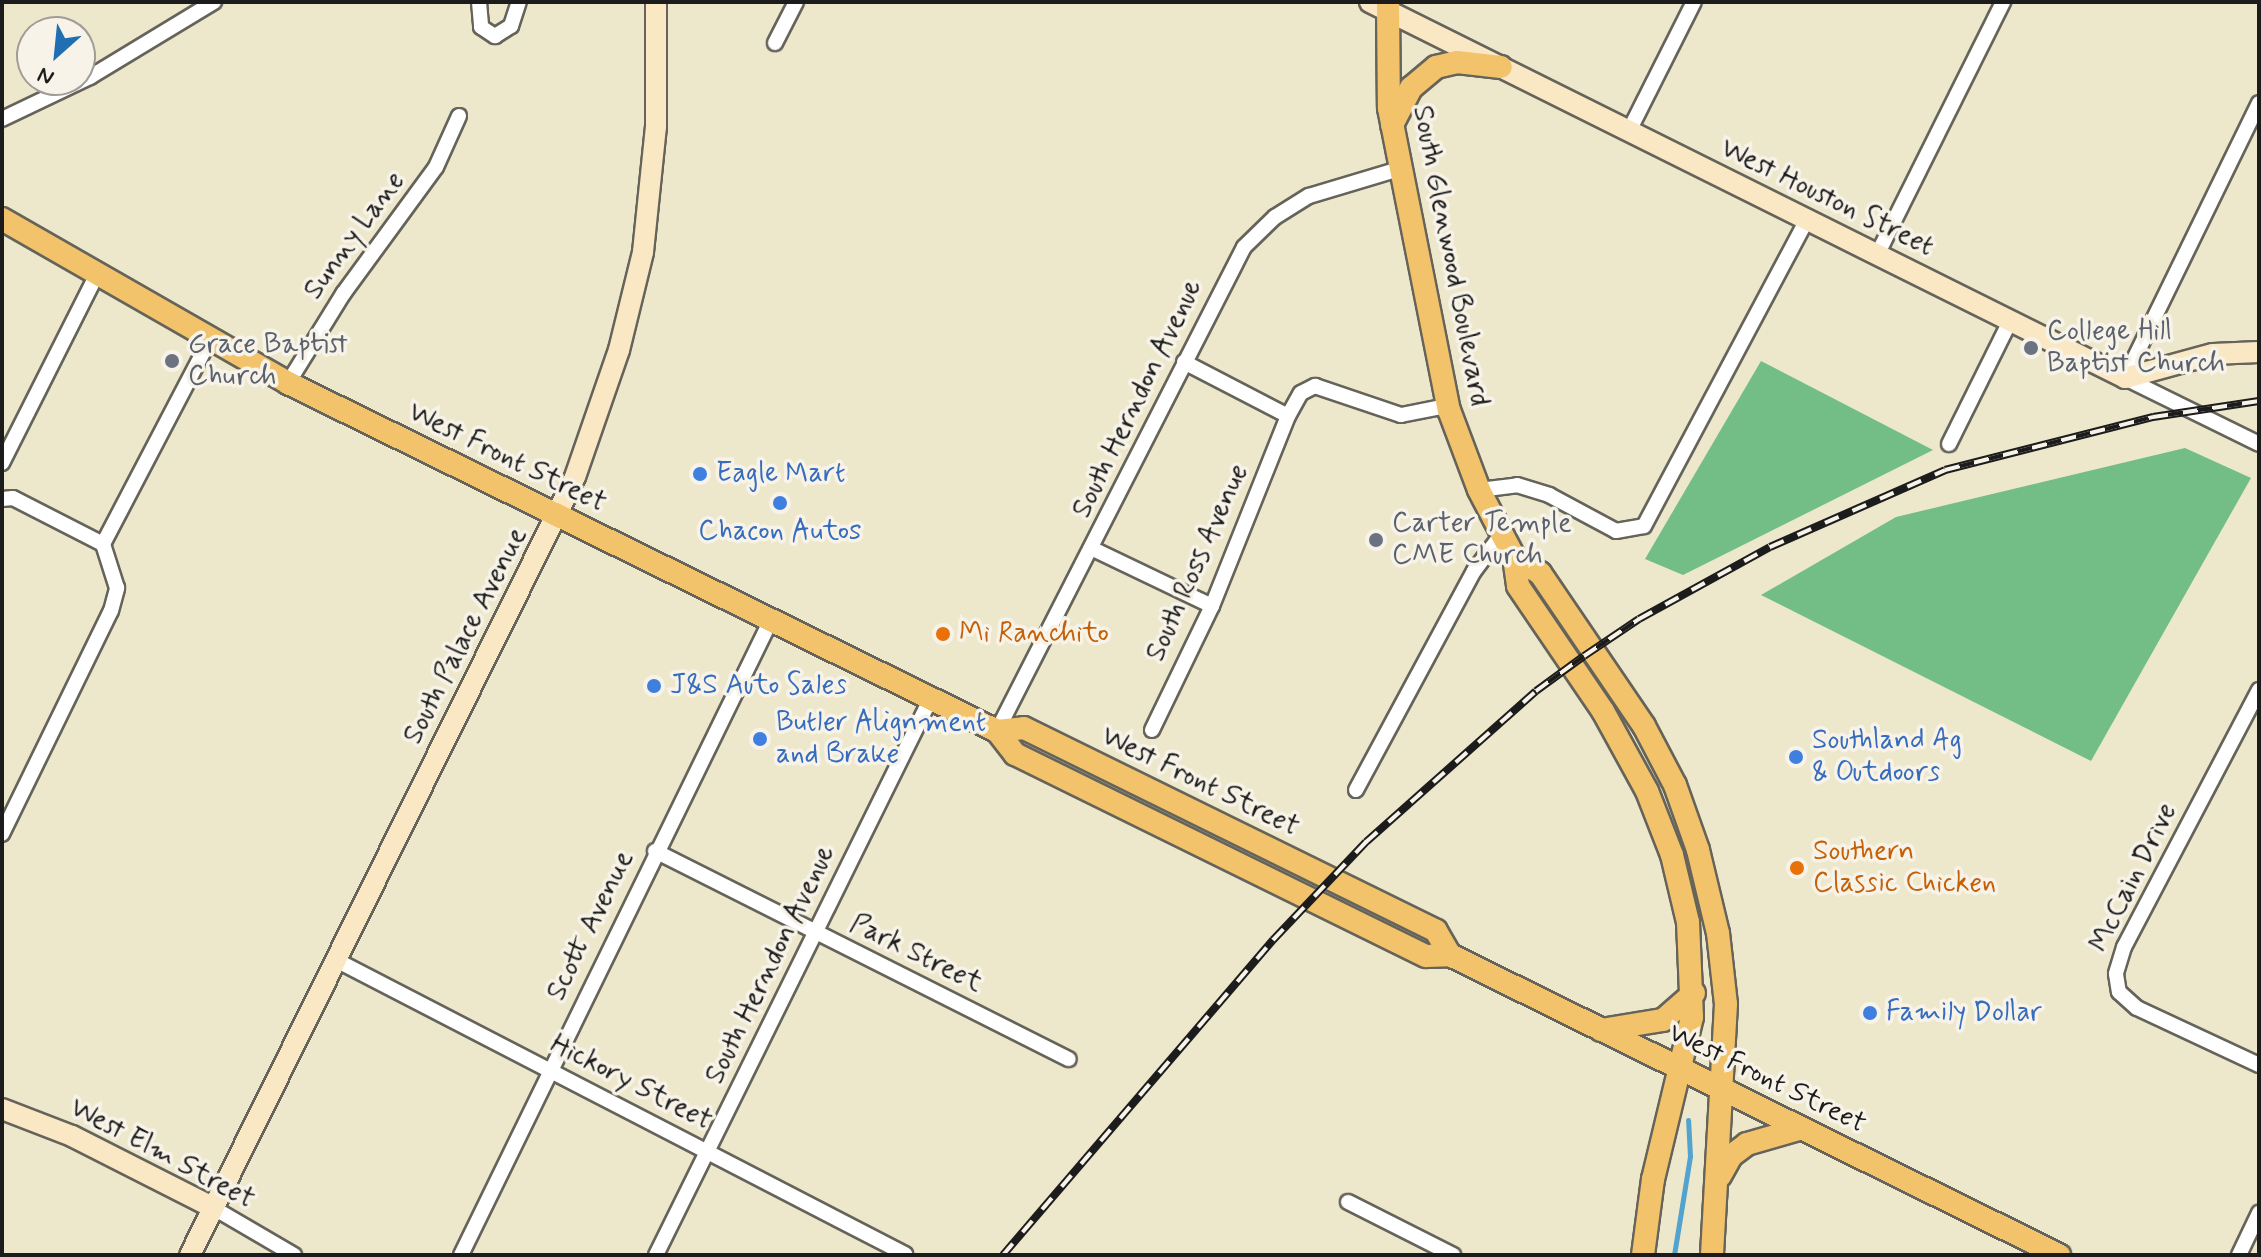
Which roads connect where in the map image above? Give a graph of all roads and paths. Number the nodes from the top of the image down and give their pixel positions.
1 (214, 2) edge
2 (479, 2) edge
3 (519, 2) edge
4 (656, 2) edge
5 (796, 2) edge
6 (1694, 2) edge
7 (2003, 2) edge
8 (1381, 5) edge
9 (775, 43) dead end
10 (1501, 67) junction
11 (2259, 103) edge
12 (459, 116) dead end
13 (2, 119) edge
14 (1392, 125) junction
15 (1629, 131) junction
16 (1399, 169) junction
17 (2, 219) edge
18 (1807, 220) junction
19 (1877, 255) junction
20 (97, 274) junction
21 (2010, 321) junction
22 (209, 341) junction
23 (2259, 352) edge
24 (1184, 362) junction
25 (2125, 378) junction
26 (288, 383) junction
27 (1447, 406) junction
28 (1288, 416) junction
29 (1949, 444) dead end
30 (2259, 444) edge
31 (2, 463) edge
32 (1479, 490) junction
33 (2, 499) edge
34 (558, 516) junction
35 (1501, 535) junction
36 (103, 544) junction
37 (1093, 549) junction
38 (1514, 557) junction
39 (1212, 606) junction
40 (771, 620) junction
41 (2259, 690) edge
42 (931, 698) junction
43 (1152, 730) dead end
44 (997, 731) junction
45 (1356, 790) dead end
46 (2, 834) edge
47 (655, 851) junction
48 (816, 934) junction
49 (334, 959) junction
50 (1694, 993) junction
51 (1601, 1030) junction
52 (1069, 1059) dead end
53 (2259, 1065) edge
54 (550, 1070) junction
55 (1682, 1071) junction
56 (1725, 1093) junction
57 (2, 1109) edge
58 (1799, 1129) junction
59 (709, 1151) junction
60 (1718, 1180) junction
61 (1348, 1202) dead end
62 (212, 1207) junction
63 (2259, 1213) edge
64 (905, 1254) edge
65 (190, 1255) edge
66 (294, 1255) edge
67 (461, 1255) edge
68 (656, 1255) edge
69 (1453, 1255) edge
70 (1643, 1255) edge
71 (1712, 1255) edge
72 (2059, 1255) edge
73 (2239, 1255) edge

1 - 13 street
2 - 3 street
4 - 34 main road, South Palace Avenue
5 - 9 street
6 - 15 street
7 - 19 street
8 - 10 main road, West Houston Street
8 - 14 main road, South Glenwood Boulevard
10 - 14 main road
10 - 15 main road, West Houston Street
11 - 25 street
12 - 26 street, Sunny Lane
14 - 16 main road, South Glenwood Boulevard
15 - 18 main road, West Houston Street
16 - 24 street, South Herndon Avenue
16 - 27 main road, South Glenwood Boulevard
17 - 20 main road, West Front Street
18 - 19 main road, West Houston Street
18 - 32 street
19 - 21 main road, West Houston Street
20 - 22 main road, West Front Street
20 - 31 street
21 - 25 main road, West Houston Street
21 - 29 street
22 - 26 main road, West Front Street
22 - 36 street
23 - 25 main road
24 - 28 street
24 - 37 street, South Herndon Avenue
25 - 30 street, West Houston Street
26 - 34 main road, West Front Street
27 - 28 street, South Ross Avenue
27 - 32 main road, South Glenwood Boulevard
28 - 39 street, South Ross Avenue
32 - 35 main road, South Glenwood Boulevard
33 - 36 street
34 - 40 main road, West Front Street
34 - 49 main road, South Palace Avenue
35 - 38 main road, South Glenwood Boulevard
35 - 45 street
36 - 46 street
37 - 39 street
37 - 44 street, South Herndon Avenue
38 - 50 main road, South Glenwood Boulevard
38 - 56 main road, South Glenwood Boulevard
39 - 43 street, South Ross Avenue
40 - 42 main road, West Front Street
40 - 47 street, Scott Avenue
41 - 53 street, McCain Drive
42 - 44 main road, West Front Street
42 - 48 street, South Herndon Avenue
44 - 51 main road, West Front Street
47 - 48 street, Park Street
47 - 54 street, Scott Avenue
48 - 52 street, Park Street
48 - 59 street, South Herndon Avenue
49 - 54 street, Hickory Street
49 - 62 main road, South Palace Avenue
50 - 51 main road
50 - 55 main road, South Glenwood Boulevard
51 - 55 main road, West Front Street
54 - 59 street, Hickory Street
54 - 67 street, Scott Avenue
55 - 56 main road, West Front Street
55 - 70 main road, South Glenwood Boulevard
56 - 58 main road, West Front Street
56 - 60 main road, South Glenwood Boulevard
57 - 62 main road, West Elm Street
58 - 60 main road
58 - 72 main road, West Front Street
59 - 64 street, Hickory Street
59 - 68 street, South Herndon Avenue
60 - 71 main road, South Glenwood Boulevard
61 - 69 street
62 - 65 main road, South Palace Avenue
62 - 66 street, West Elm Street
63 - 73 street

